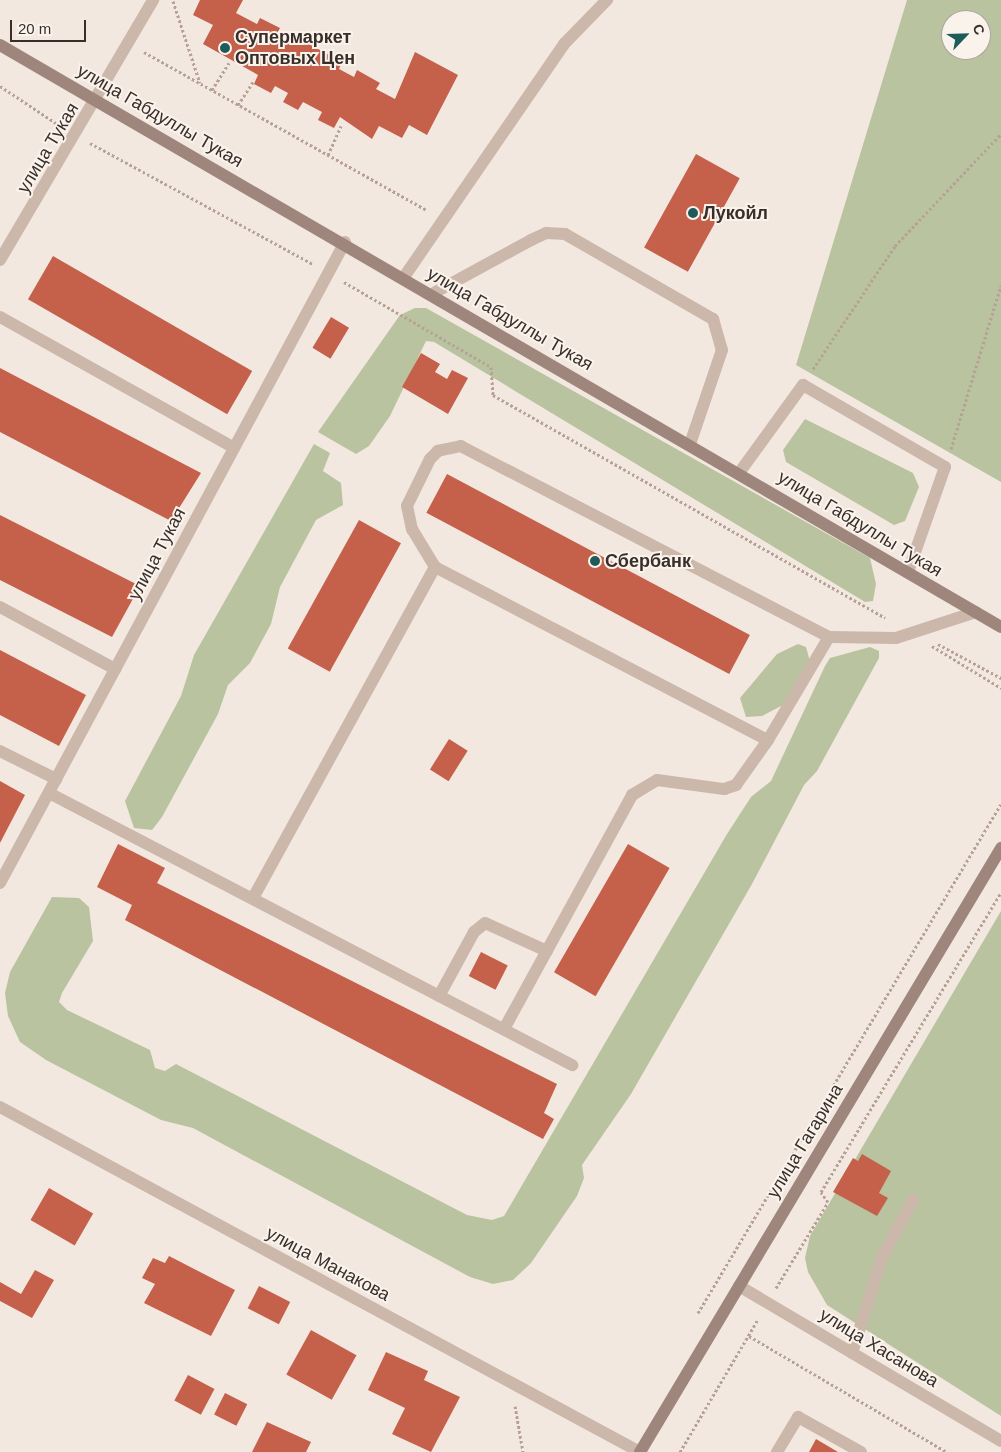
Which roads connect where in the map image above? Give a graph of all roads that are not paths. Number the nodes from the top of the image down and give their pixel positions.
1 (153, 0) edge
2 (607, 0) edge
3 (0, 45) edge
4 (96, 101) junction
5 (345, 242) junction
6 (0, 260) edge
7 (404, 277) junction
8 (432, 294) junction
9 (0, 316) edge
10 (690, 444) junction
11 (234, 448) junction
12 (739, 473) junction
13 (435, 567) junction
14 (908, 572) junction
15 (0, 607) edge
16 (976, 612) junction
17 (1001, 627) edge
18 (829, 637) junction
19 (115, 669) junction
20 (768, 740) junction
21 (0, 751) edge
22 (56, 779) junction
23 (49, 793) junction
24 (1001, 848) edge
25 (0, 883) edge
26 (253, 898) junction
27 (547, 951) junction
28 (439, 996) junction
29 (504, 1029) junction
30 (572, 1065) dead end
31 (0, 1107) edge
32 (913, 1200) dead end
33 (739, 1286) junction
34 (852, 1353) junction
35 (1001, 1441) edge
36 (640, 1452) edge
37 (777, 1452) edge
38 (861, 1452) edge

1 - 4 street, улица Тукая
2 - 7 street
3 - 4 street, улица Габдуллы Тукая
4 - 5 street, улица Габдуллы Тукая
4 - 6 street, улица Тукая
5 - 7 street, улица Габдуллы Тукая
5 - 11 street, улица Тукая
7 - 8 street, улица Габдуллы Тукая
8 - 10 street, улица Габдуллы Тукая
8 - 10 street
9 - 11 street
10 - 12 street, улица Габдуллы Тукая
11 - 19 street, улица Тукая
12 - 14 street, улица Габдуллы Тукая
12 - 14 street
13 - 18 street
13 - 20 street
13 - 26 street
14 - 16 street, улица Габдуллы Тукая
15 - 19 street
16 - 17 street, улица Габдуллы Тукая
16 - 18 street
18 - 20 street
19 - 22 street, улица Тукая
20 - 27 street
21 - 22 street
22 - 23 street, улица Тукая
23 - 25 street, улица Тукая
23 - 26 street
24 - 33 street, улица Гагарина
26 - 28 street
27 - 28 street
27 - 29 street
28 - 29 street
29 - 30 street
31 - 36 street, улица Манакова
32 - 34 street
33 - 34 street, улица Хасанова
33 - 36 street, улица Гагарина
34 - 35 street, улица Хасанова
37 - 38 street

